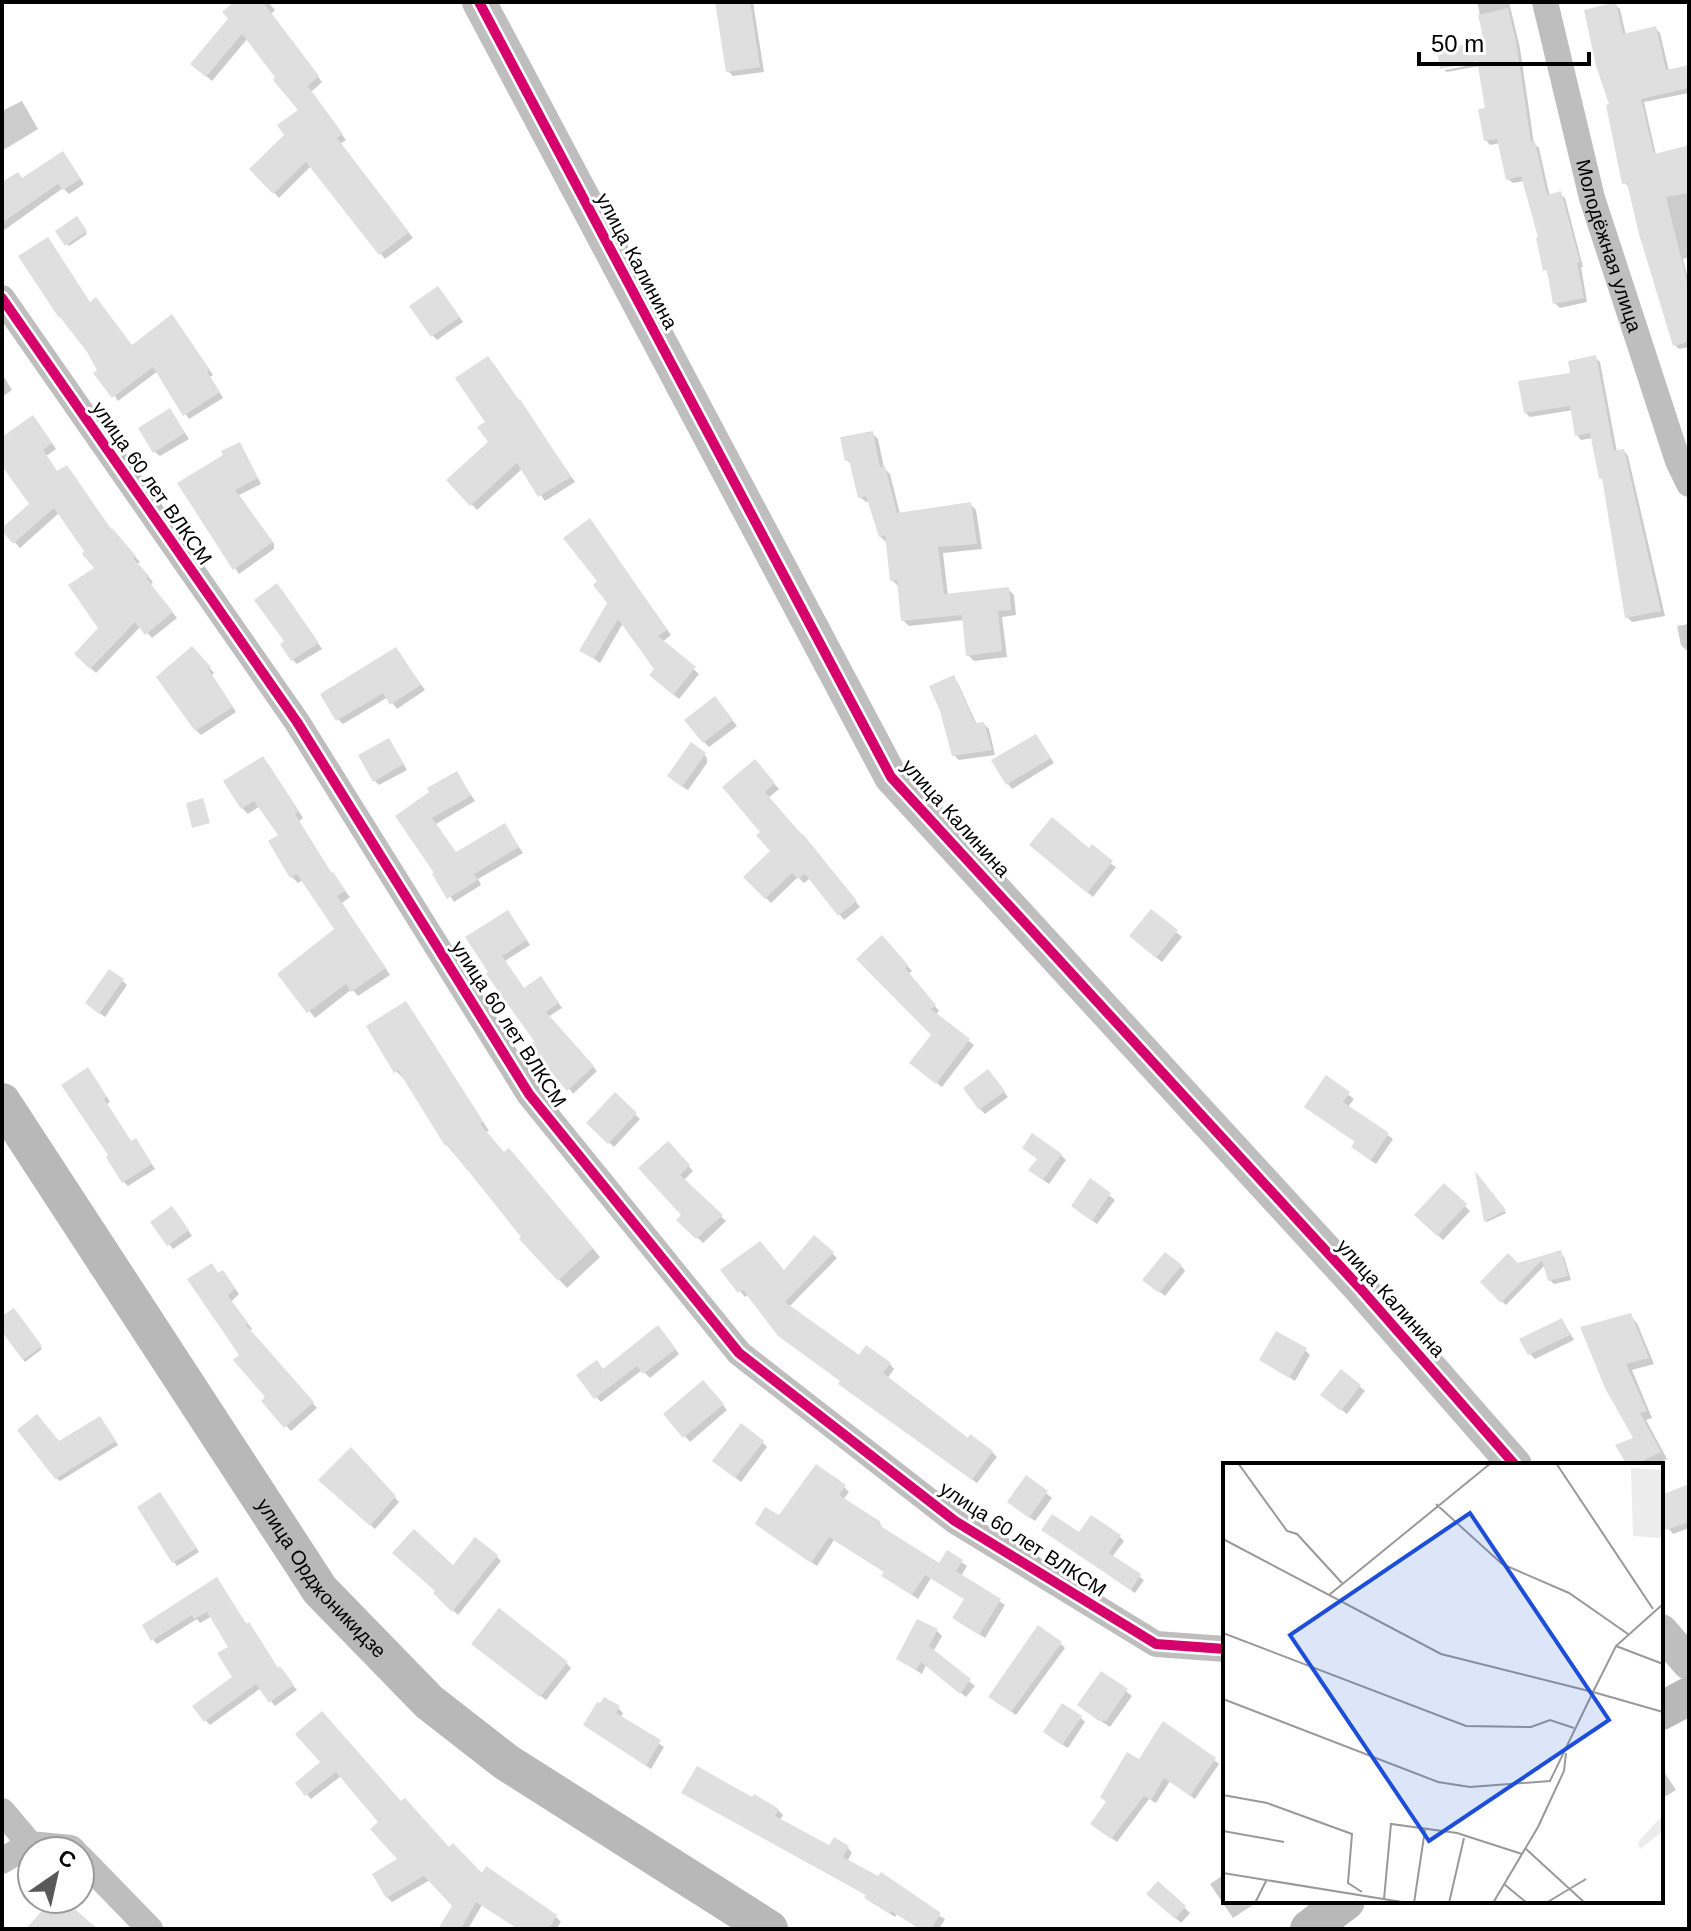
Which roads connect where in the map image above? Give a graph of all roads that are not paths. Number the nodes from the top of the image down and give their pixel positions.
1 (479, 2) edge
2 (1545, 2) edge
3 (2, 298) edge
4 (1689, 484) edge
5 (2, 1102) edge
6 (1513, 1463) edge
7 (1663, 1633) edge
8 (1223, 1649) edge
9 (1689, 1663) edge
10 (1689, 1696) edge
11 (1663, 1710) edge
12 (2, 1811) edge
13 (22, 1835) edge
14 (96, 1873) edge
15 (1343, 1903) edge
16 (150, 1929) edge
17 (769, 1929) edge
18 (1309, 1929) edge

1 - 6 street, улица Калинина
2 - 4 street, Молодёжная улица
3 - 8 street, улица 60 лет ВЛКСМ
5 - 17 main road, улица Орджоникидзе
7 - 9 street
10 - 11 main road
12 - 13 street
14 - 16 street
15 - 18 main road

